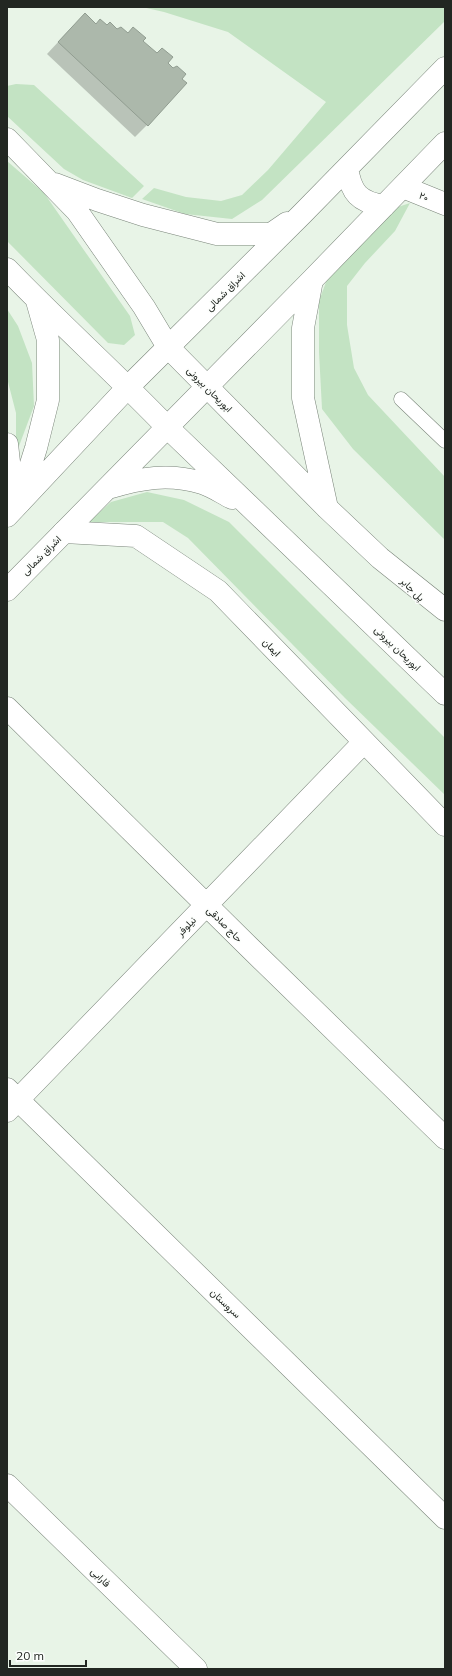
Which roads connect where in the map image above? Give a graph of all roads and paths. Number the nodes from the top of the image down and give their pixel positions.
1 (445, 68) edge
2 (7, 139) edge
3 (445, 143) edge
4 (347, 168) junction
5 (47, 181) junction
6 (402, 187) junction
7 (445, 204) edge
8 (384, 206) junction
9 (302, 214) junction
10 (7, 268) edge
11 (312, 280) junction
12 (37, 299) junction
13 (168, 347) junction
14 (128, 387) junction
15 (207, 387) junction
16 (401, 399) dead end
17 (167, 427) junction
18 (445, 441) edge
19 (7, 444) edge
20 (107, 488) junction
21 (327, 508) junction
22 (13, 510) edge
23 (258, 514) junction
24 (64, 532) junction
25 (380, 558) junction
26 (7, 590) edge
27 (349, 600) junction
28 (445, 610) edge
29 (445, 620) edge
30 (445, 684) edge
31 (445, 694) edge
32 (7, 708) edge
33 (364, 742) junction
34 (445, 825) edge
35 (206, 905) junction
36 (11, 1100) edge
37 (445, 1138) edge
38 (7, 1485) edge
39 (445, 1518) edge
40 (196, 1669) edge

1 - 4 main road, اشراق شمالی
2 - 5 main road, ابوریحان بیرونی
3 - 6 main road, اشراق شمالی
4 - 8 main road
4 - 9 main road, اشراق شمالی
5 - 9 main road
5 - 13 main road, ابوریحان بیرونی
6 - 7 main road, ۲۰
6 - 8 main road, اشراق شمالی
8 - 11 main road, اشراق شمالی
9 - 13 main road, اشراق شمالی
10 - 12 main road, ابوریحان بیرونی
11 - 15 main road, اشراق شمالی
11 - 21 main road
12 - 14 main road, ابوریحان بیرونی
12 - 22 main road
13 - 14 main road, اشراق شمالی
13 - 15 main road, ابوریحان بیرونی
14 - 17 main road, ابوریحان بیرونی
14 - 22 main road, اشراق شمالی
15 - 17 main road, اشراق شمالی
15 - 21 main road, ابوریحان بیرونی
16 - 18 lane
17 - 20 main road, اشراق شمالی
17 - 23 main road, ابوریحان بیرونی
19 - 22 main road
20 - 23 main road
20 - 24 main road, اشراق شمالی
21 - 25 main road, ابوریحان بیرونی
23 - 27 main road, ابوریحان بیرونی
24 - 26 main road, اشراق شمالی
24 - 33 main road, ایمان
25 - 28 main road, ابوریحان بیرونی
25 - 29 main road, پل جابر
27 - 30 main road
27 - 31 main road, ابوریحان بیرونی
32 - 35 main road, حاج صادقی
33 - 34 main road, ایمان
33 - 35 main road, نیلوفر
35 - 36 main road, نیلوفر
35 - 37 main road, حاج صادقی
36 - 39 main road, سروستان
38 - 40 main road, فارابی

